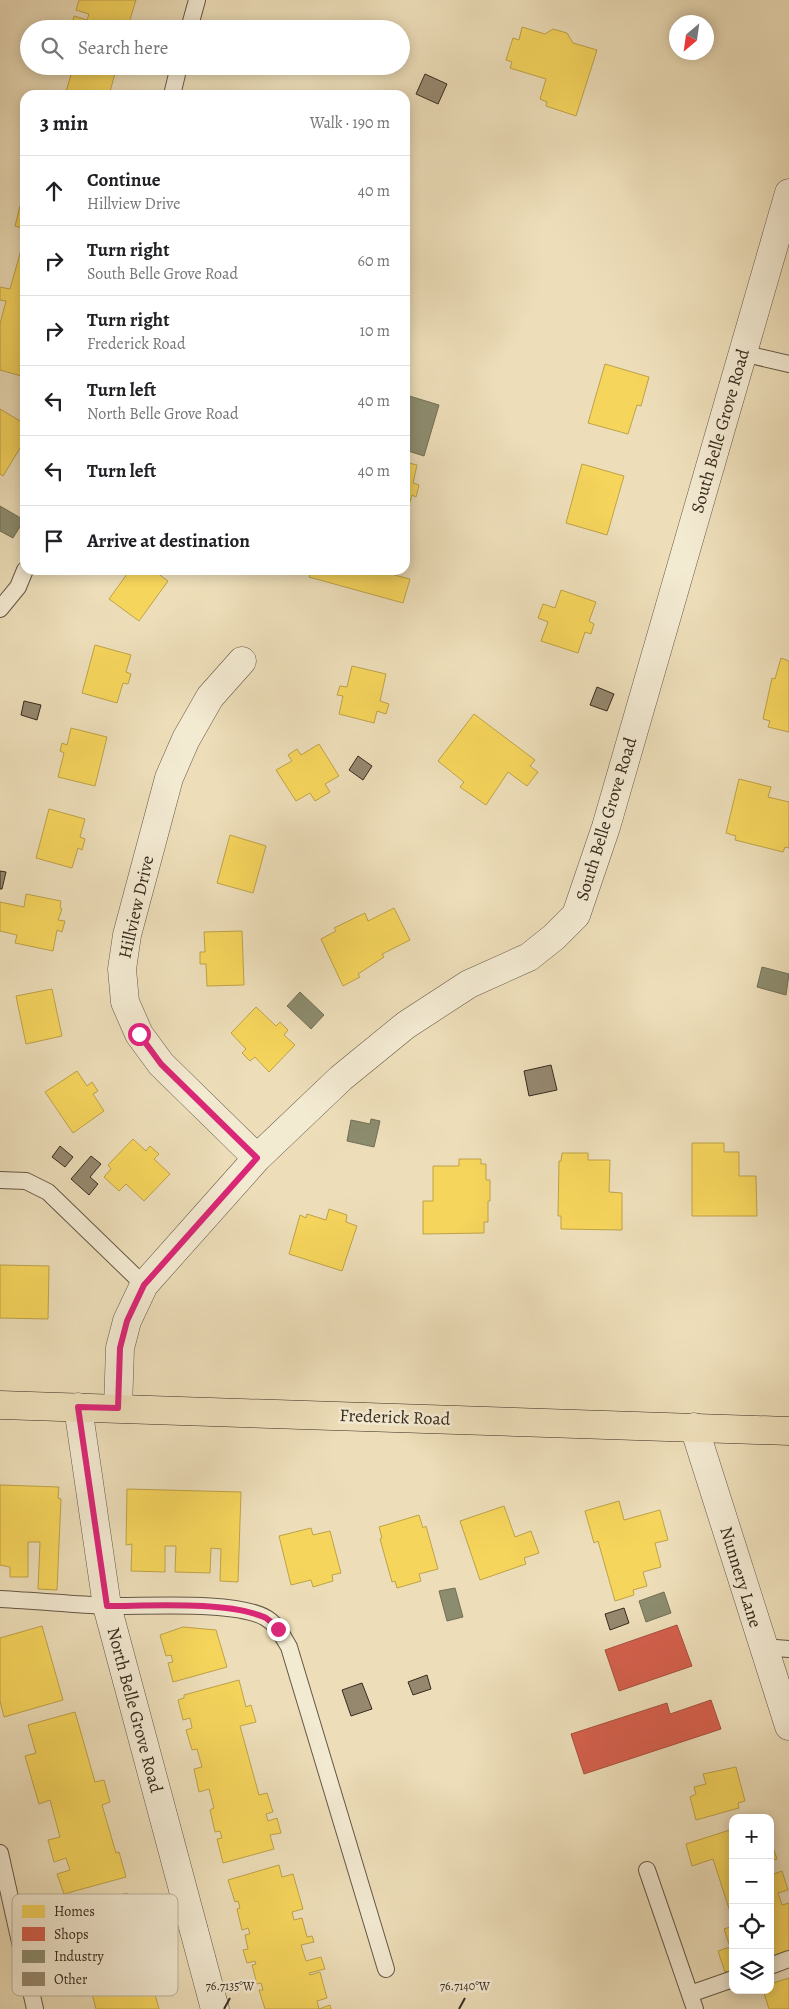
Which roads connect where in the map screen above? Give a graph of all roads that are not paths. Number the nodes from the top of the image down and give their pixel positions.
1 (197, 0) edge
2 (191, 20) edge
3 (177, 75) edge
4 (173, 90) edge
5 (789, 193) edge
6 (742, 354) junction
7 (789, 364) edge
8 (23, 575) edge
9 (0, 609) edge
10 (242, 661) dead end
11 (257, 1158) junction
12 (0, 1180) edge
13 (144, 1285) junction
14 (0, 1405) edge
15 (78, 1407) junction
16 (118, 1408) junction
17 (694, 1427) junction
18 (789, 1431) edge
19 (0, 1599) edge
20 (107, 1606) junction
21 (776, 1648) edge
22 (789, 1726) edge
23 (0, 1853) edge
24 (647, 1870) dead end
25 (12, 1906) edge
26 (789, 1959) edge
27 (774, 1965) edge
28 (386, 1969) dead end
29 (729, 1981) edge
30 (32, 1996) edge
31 (693, 2001) edge
32 (35, 2009) edge
33 (215, 2009) edge

1 - 2 lane
3 - 4 lane
5 - 6 street, South Belle Grove Road
6 - 7 lane
6 - 11 street, South Belle Grove Road
8 - 9 lane
10 - 11 street, Hillview Drive
11 - 13 street, South Belle Grove Road
12 - 13 lane
13 - 16 street, South Belle Grove Road
14 - 15 main road, Frederick Road
15 - 16 main road, Frederick Road
15 - 20 street, North Belle Grove Road
16 - 17 main road, Frederick Road
17 - 18 main road, Frederick Road
17 - 21 street, Nunnery Lane
19 - 20 lane
20 - 28 lane
20 - 33 street, North Belle Grove Road
21 - 22 street, Nunnery Lane
23 - 25 lane
24 - 31 lane
26 - 27 lane
29 - 31 lane
30 - 32 lane

